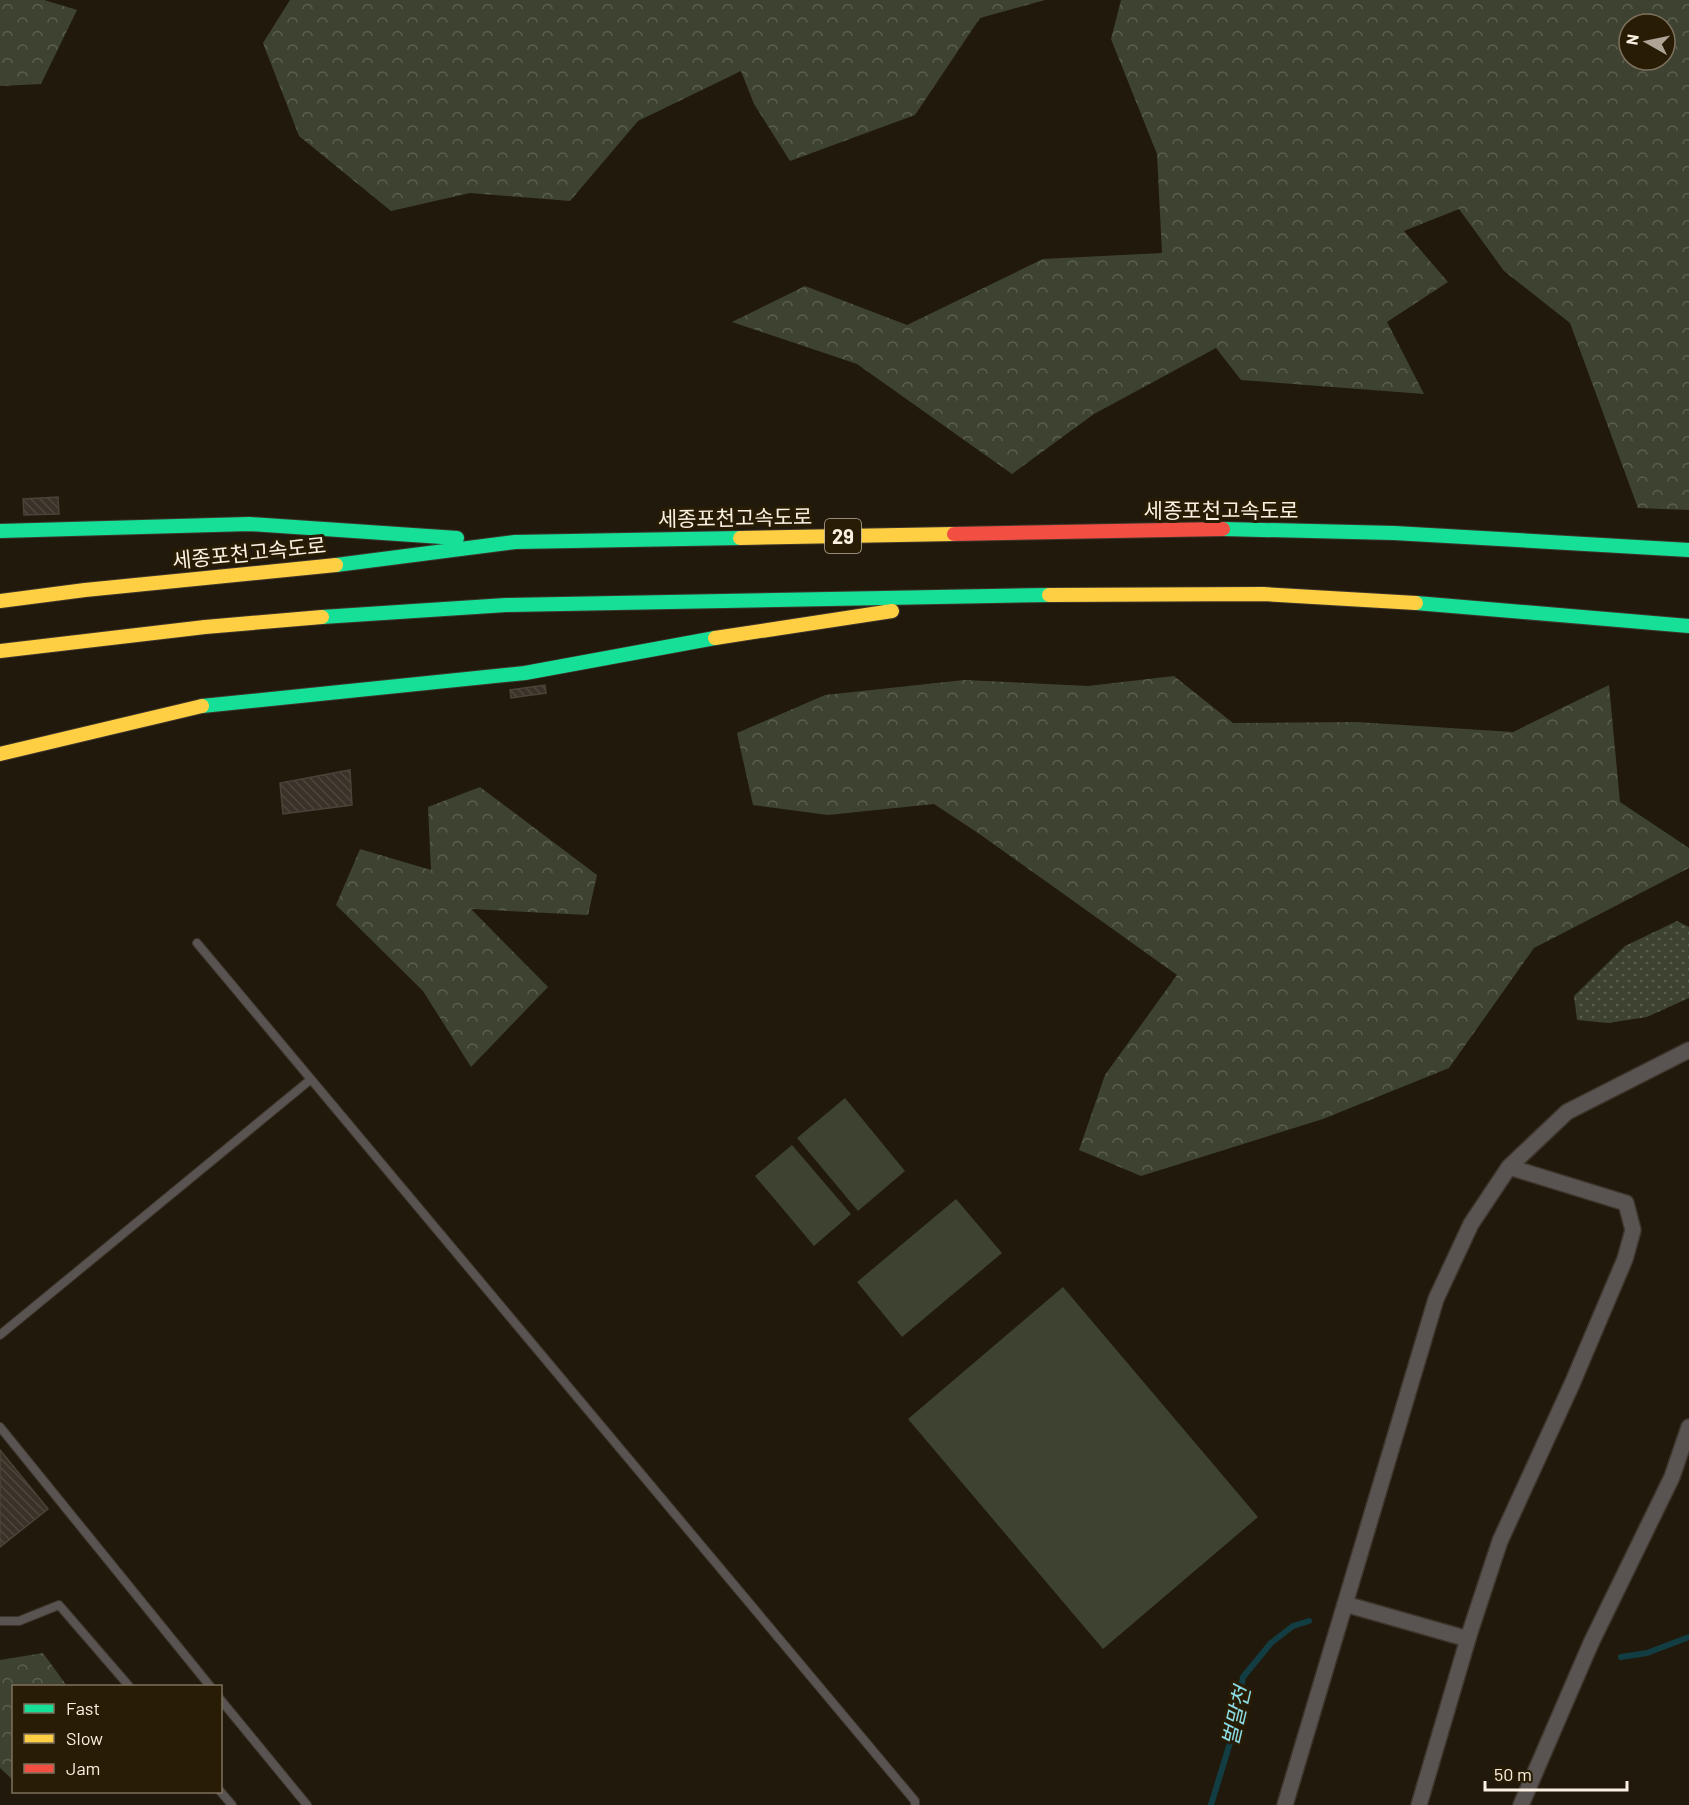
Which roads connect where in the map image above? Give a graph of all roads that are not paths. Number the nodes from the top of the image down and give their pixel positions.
1 (0, 531) edge
2 (515, 542) junction
3 (1689, 550) edge
4 (1002, 595) junction
5 (0, 601) edge
6 (1689, 626) edge
7 (0, 651) edge
8 (0, 754) edge
9 (197, 943) dead end
10 (1689, 1050) edge
11 (310, 1080) junction
12 (1509, 1167) junction
13 (0, 1335) edge
14 (0, 1427) edge
15 (1689, 1427) edge
16 (1345, 1604) junction
17 (0, 1621) edge
18 (1468, 1639) junction
19 (128, 1685) edge
20 (209, 1685) edge
21 (222, 1701) edge
22 (222, 1793) edge
23 (232, 1805) edge
24 (307, 1805) edge
25 (915, 1805) edge
26 (1285, 1805) edge
27 (1419, 1805) edge
28 (1521, 1805) edge

1 - 2 highway
2 - 3 highway, 세종포천고속도로 / 29
2 - 5 highway, 세종포천고속도로 / 29
4 - 6 highway
4 - 7 highway
4 - 8 highway
9 - 11 lane
10 - 12 street
11 - 13 lane
11 - 25 lane
12 - 16 street
12 - 18 street
14 - 20 lane
15 - 28 street
16 - 18 street
16 - 26 street
17 - 19 lane
18 - 27 street
21 - 24 lane
22 - 23 lane

